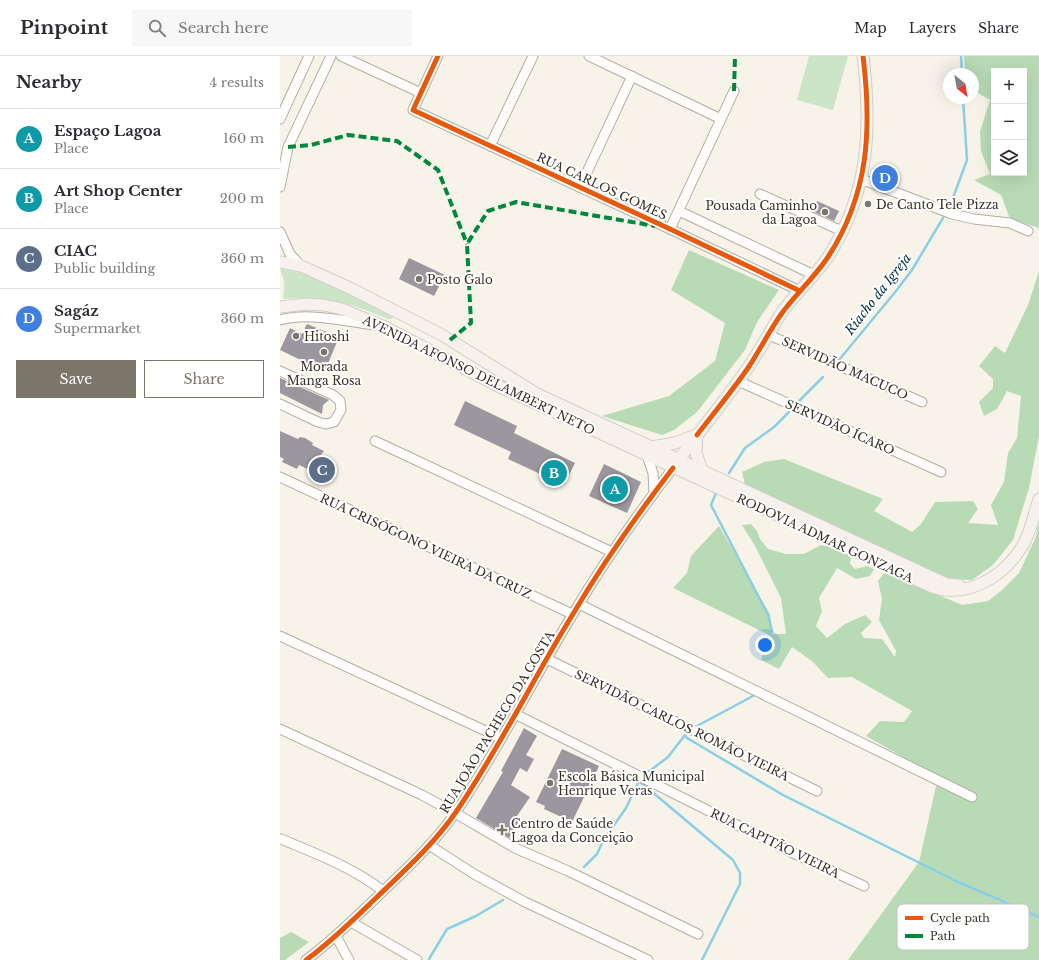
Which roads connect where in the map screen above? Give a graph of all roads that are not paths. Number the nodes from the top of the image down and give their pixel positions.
1 (309, 56) edge
2 (331, 56) edge
3 (341, 56) edge
4 (438, 56) edge
5 (533, 56) edge
6 (589, 56) edge
7 (863, 56) edge
8 (632, 76) junction
9 (734, 91) dead end
10 (421, 93) junction
11 (280, 119) edge
12 (721, 119) junction
13 (284, 145) edge
14 (490, 146) junction
15 (861, 179) junction
16 (280, 187) edge
17 (580, 187) junction
18 (760, 194) dead end
19 (679, 211) junction
20 (670, 228) junction
21 (842, 231) junction
22 (1028, 231) dead end
23 (280, 232) edge
24 (280, 262) edge
25 (302, 266) junction
26 (814, 275) junction
27 (800, 290) junction
28 (280, 307) edge
29 (280, 320) edge
30 (387, 328) junction
31 (768, 335) junction
32 (450, 340) junction
33 (432, 351) junction
34 (280, 371) edge
35 (738, 381) junction
36 (922, 402) dead end
37 (280, 404) edge
38 (697, 435) junction
39 (375, 441) dead end
40 (649, 451) junction
41 (676, 464) junction
42 (702, 471) junction
43 (941, 472) dead end
44 (280, 477) edge
45 (654, 493) junction
46 (1039, 499) edge
47 (612, 552) junction
48 (980, 585) junction
49 (579, 604) junction
50 (572, 614) junction
51 (280, 636) edge
52 (547, 659) junction
53 (514, 714) junction
54 (280, 729) edge
55 (501, 738) junction
56 (817, 791) dead end
57 (972, 797) dead end
58 (455, 813) junction
59 (281, 839) dead end
60 (429, 845) junction
61 (864, 886) dead end
62 (383, 891) junction
63 (351, 922) junction
64 (698, 934) dead end
65 (336, 936) junction
66 (306, 960) edge
67 (349, 960) edge
68 (417, 960) edge
69 (648, 960) edge

1 - 11 street
2 - 13 street
3 - 10 street
4 - 10 street
5 - 14 street
6 - 8 street
7 - 15 main road
8 - 12 street
8 - 17 street
9 - 12 street
10 - 14 street, RUA CARLOS GOMES
12 - 19 street
13 - 16 street
14 - 17 street, RUA CARLOS GOMES
15 - 21 main road
15 - 22 street
17 - 20 street, RUA CARLOS GOMES
18 - 21 street
19 - 20 street
19 - 26 street, RUA CARLOS GOMES
20 - 27 street, RUA CARLOS GOMES
21 - 26 main road
23 - 25 street
24 - 25 main road, AVENIDA AFONSO DELAMBERT NETO
25 - 32 main road, AVENIDA AFONSO DELAMBERT NETO
26 - 27 main road
27 - 31 main road
28 - 30 main road, AVENIDA AFONSO DELAMBERT NETO
29 - 30 street
30 - 33 main road, AVENIDA AFONSO DELAMBERT NETO
31 - 35 main road
31 - 36 street, SERVIDÃO MACUCO
32 - 33 main road
32 - 40 main road, AVENIDA AFONSO DELAMBERT NETO
33 - 40 main road, AVENIDA AFONSO DELAMBERT NETO
34 - 37 street
35 - 38 main road
35 - 43 street, SERVIDÃO ÍCARO
38 - 40 main road
38 - 41 main road
38 - 42 main road
39 - 47 street
40 - 41 main road, AVENIDA AFONSO DELAMBERT NETO
40 - 45 street
41 - 42 main road, RODOVIA ADMAR GONZAGA
41 - 45 street, RUA JOÃO PACHECO DA COSTA
41 - 48 main road, RODOVIA ADMAR GONZAGA
42 - 48 main road, RODOVIA ADMAR GONZAGA
44 - 50 street, RUA CRISÓGONO VIEIRA DA CRUZ
45 - 47 street, RUA JOÃO PACHECO DA COSTA
46 - 48 main road, RODOVIA ADMAR GONZAGA
47 - 49 street, RUA JOÃO PACHECO DA COSTA
49 - 50 street, RUA JOÃO PACHECO DA COSTA
49 - 57 street
50 - 52 street, RUA JOÃO PACHECO DA COSTA
51 - 55 street
52 - 53 street, RUA JOÃO PACHECO DA COSTA
52 - 56 street, SERVIDÃO CARLOS ROMÃO VIEIRA
53 - 55 street, RUA JOÃO PACHECO DA COSTA
53 - 61 street, RUA CAPITÃO VIEIRA
54 - 58 street
55 - 58 street, RUA JOÃO PACHECO DA COSTA
58 - 60 street, RUA JOÃO PACHECO DA COSTA
58 - 64 street
59 - 62 street
60 - 62 street, RUA JOÃO PACHECO DA COSTA
60 - 69 street
62 - 63 street, RUA JOÃO PACHECO DA COSTA
63 - 65 street, RUA JOÃO PACHECO DA COSTA
63 - 68 street
65 - 66 street, RUA JOÃO PACHECO DA COSTA
65 - 67 street

